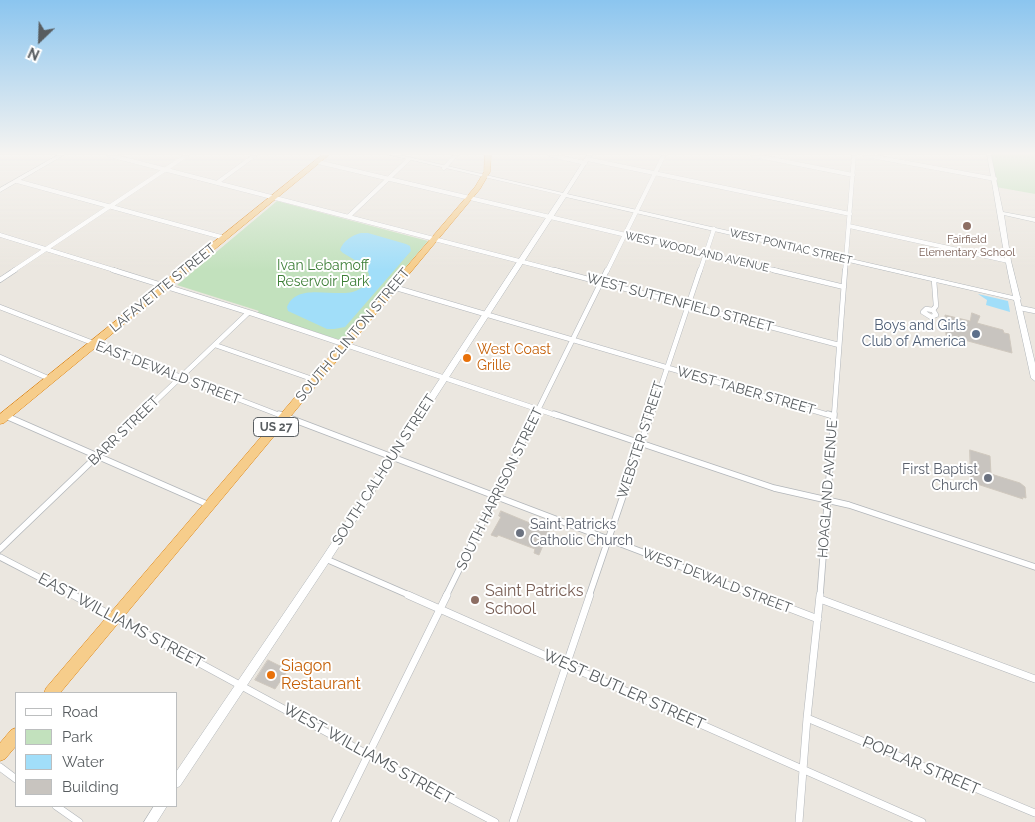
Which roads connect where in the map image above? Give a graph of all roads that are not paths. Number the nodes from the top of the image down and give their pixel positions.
1 (64, 193) edge
2 (128, 193) edge
3 (262, 193) edge
4 (280, 193) edge
5 (372, 193) edge
6 (450, 193) edge
7 (473, 193) edge
8 (557, 193) edge
9 (647, 193) edge
10 (750, 193) edge
11 (852, 193) edge
12 (998, 193) edge
13 (564, 195) junction
14 (276, 197) junction
15 (469, 198) junction
16 (109, 206) junction
17 (638, 212) junction
18 (1001, 213) junction
19 (850, 214) junction
20 (349, 216) junction
21 (550, 217) junction
22 (1035, 220) edge
23 (849, 226) junction
24 (714, 229) junction
25 (0, 235) edge
26 (626, 235) junction
27 (225, 238) junction
28 (435, 239) junction
29 (44, 249) junction
30 (704, 254) junction
31 (847, 260) junction
32 (1008, 261) junction
33 (521, 262) junction
34 (0, 280) edge
35 (934, 280) junction
36 (602, 283) junction
37 (165, 287) junction
38 (844, 287) junction
39 (393, 288) junction
40 (1018, 299) junction
41 (688, 305) junction
42 (0, 307) edge
43 (1020, 308) junction
44 (933, 310) dead end
45 (1035, 311) edge
46 (248, 313) junction
47 (486, 314) junction
48 (574, 340) junction
49 (94, 345) junction
50 (215, 345) junction
51 (839, 345) junction
52 (345, 346) junction
53 (0, 357) edge
54 (666, 367) junction
55 (181, 377) junction
56 (1035, 378) edge
57 (50, 379) junction
58 (443, 379) junction
59 (315, 380) junction
60 (539, 410) junction
61 (833, 416) junction
62 (284, 417) junction
63 (3, 418) edge
64 (640, 444) junction
65 (98, 456) junction
66 (392, 459) junction
67 (496, 498) junction
68 (826, 501) junction
69 (210, 505) junction
70 (608, 540) junction
71 (0, 549) edge
72 (0, 557) edge
73 (326, 559) junction
74 (1035, 567) edge
75 (820, 598) junction
76 (440, 608) junction
77 (116, 618) junction
78 (818, 619) junction
79 (567, 664) junction
80 (1035, 679) edge
81 (241, 684) junction
82 (52, 692) edge
83 (807, 718) junction
84 (15, 736) edge
85 (0, 754) edge
86 (367, 755) junction
87 (0, 767) edge
88 (803, 770) junction
89 (15, 777) edge
90 (178, 779) edge
91 (57, 807) edge
92 (160, 807) edge
93 (1035, 813) edge
94 (79, 822) edge
95 (150, 822) edge
96 (335, 822) edge
97 (495, 822) edge
98 (513, 822) edge
99 (799, 822) edge
100 (922, 822) edge

1 - 16 street
2 - 16 street
3 - 14 street, WEST SUTTENFIELD STREET
4 - 14 highway, LAFAYETTE STREET
5 - 20 street
6 - 15 street, WEST WOODLAND AVENUE
7 - 15 highway, SOUTH CLINTON STREET / US 27
8 - 13 street, WEST PONTIAC STREET
9 - 17 street, SOUTH HARRISON STREET
10 - 19 street
11 - 19 street, HOAGLAND AVENUE
12 - 18 street
13 - 17 street, WEST PONTIAC STREET
13 - 21 street, SOUTH CALHOUN STREET
14 - 20 street, WEST SUTTENFIELD STREET
14 - 27 highway, LAFAYETTE STREET
15 - 21 street, WEST WOODLAND AVENUE
15 - 28 highway, SOUTH CLINTON STREET / US 27
16 - 27 street
16 - 29 street
17 - 24 street, WEST PONTIAC STREET
17 - 26 street, SOUTH HARRISON STREET
18 - 22 street
18 - 32 street
19 - 23 street, HOAGLAND AVENUE
20 - 28 street, WEST SUTTENFIELD STREET
21 - 26 street, WEST WOODLAND AVENUE
21 - 33 street, SOUTH CALHOUN STREET
23 - 31 street, HOAGLAND AVENUE
23 - 32 street
24 - 30 street, WEBSTER STREET
24 - 31 street, WEST PONTIAC STREET
25 - 29 street
26 - 30 street, WEST WOODLAND AVENUE
26 - 36 street, SOUTH HARRISON STREET
27 - 37 highway, LAFAYETTE STREET
28 - 33 street, WEST SUTTENFIELD STREET
28 - 39 highway, SOUTH CLINTON STREET / US 27
29 - 34 street
29 - 37 street
30 - 38 street, WEST WOODLAND AVENUE
30 - 41 street, WEBSTER STREET
31 - 35 street, WEST PONTIAC STREET
31 - 38 street, HOAGLAND AVENUE
32 - 40 street
33 - 36 street, WEST SUTTENFIELD STREET
33 - 47 street, SOUTH CALHOUN STREET
35 - 40 street, WEST PONTIAC STREET
35 - 44 street
36 - 41 street, WEST SUTTENFIELD STREET
36 - 48 street, SOUTH HARRISON STREET
37 - 46 street
37 - 49 highway, LAFAYETTE STREET
38 - 51 street, HOAGLAND AVENUE
39 - 47 street, WEST TABER STREET
39 - 52 highway, SOUTH CLINTON STREET / US 27
40 - 43 street
41 - 51 street, WEST SUTTENFIELD STREET
41 - 54 street, WEBSTER STREET
42 - 49 street, EAST DEWALD STREET
43 - 45 street
43 - 56 street
46 - 50 street, BARR STREET
46 - 52 street
47 - 48 street, WEST TABER STREET
47 - 58 street, SOUTH CALHOUN STREET
48 - 54 street, WEST TABER STREET
48 - 60 street, SOUTH HARRISON STREET
49 - 55 street, EAST DEWALD STREET
49 - 57 highway, LAFAYETTE STREET
50 - 55 street, BARR STREET
50 - 59 street
51 - 61 street, HOAGLAND AVENUE
52 - 58 street
52 - 59 highway, SOUTH CLINTON STREET / US 27
53 - 57 street
54 - 61 street, WEST TABER STREET
54 - 64 street, WEBSTER STREET
55 - 62 street, EAST DEWALD STREET
55 - 65 street, BARR STREET
57 - 63 highway, LAFAYETTE STREET
58 - 60 street
58 - 66 street, SOUTH CALHOUN STREET
59 - 62 highway, SOUTH CLINTON STREET / US 27
60 - 64 street
60 - 67 street, SOUTH HARRISON STREET
61 - 68 street, HOAGLAND AVENUE
62 - 66 street, EAST DEWALD STREET
62 - 69 highway, SOUTH CLINTON STREET / US 27
63 - 65 street
64 - 68 street
64 - 70 street, WEBSTER STREET
65 - 69 street
65 - 71 street, BARR STREET
66 - 67 street, WEST DEWALD STREET
66 - 73 street, SOUTH CALHOUN STREET
67 - 70 street, WEST DEWALD STREET
67 - 76 street, SOUTH HARRISON STREET
68 - 74 street
68 - 75 street, HOAGLAND AVENUE
69 - 77 highway, SOUTH CLINTON STREET / US 27
70 - 78 street, WEST DEWALD STREET
70 - 79 street, WEBSTER STREET
72 - 77 street, EAST WILLIAMS STREET
73 - 76 street, WEST BUTLER STREET
73 - 81 street, SOUTH CALHOUN STREET
75 - 78 street, HOAGLAND AVENUE
75 - 80 street
76 - 79 street, WEST BUTLER STREET
76 - 86 street, SOUTH HARRISON STREET
77 - 81 street, EAST WILLIAMS STREET
77 - 82 highway, SOUTH CLINTON STREET / US 27
78 - 83 street, HOAGLAND AVENUE
79 - 88 street, WEST BUTLER STREET
79 - 98 street, WEBSTER STREET
81 - 86 street, WEST WILLIAMS STREET
81 - 90 street, SOUTH CALHOUN STREET
83 - 88 street, HOAGLAND AVENUE
83 - 93 street, POPLAR STREET
84 - 85 highway
86 - 96 street, SOUTH HARRISON STREET
86 - 97 street, WEST WILLIAMS STREET
87 - 89 street
88 - 99 street, HOAGLAND AVENUE
88 - 100 street, WEST BUTLER STREET
91 - 94 street
92 - 95 street

